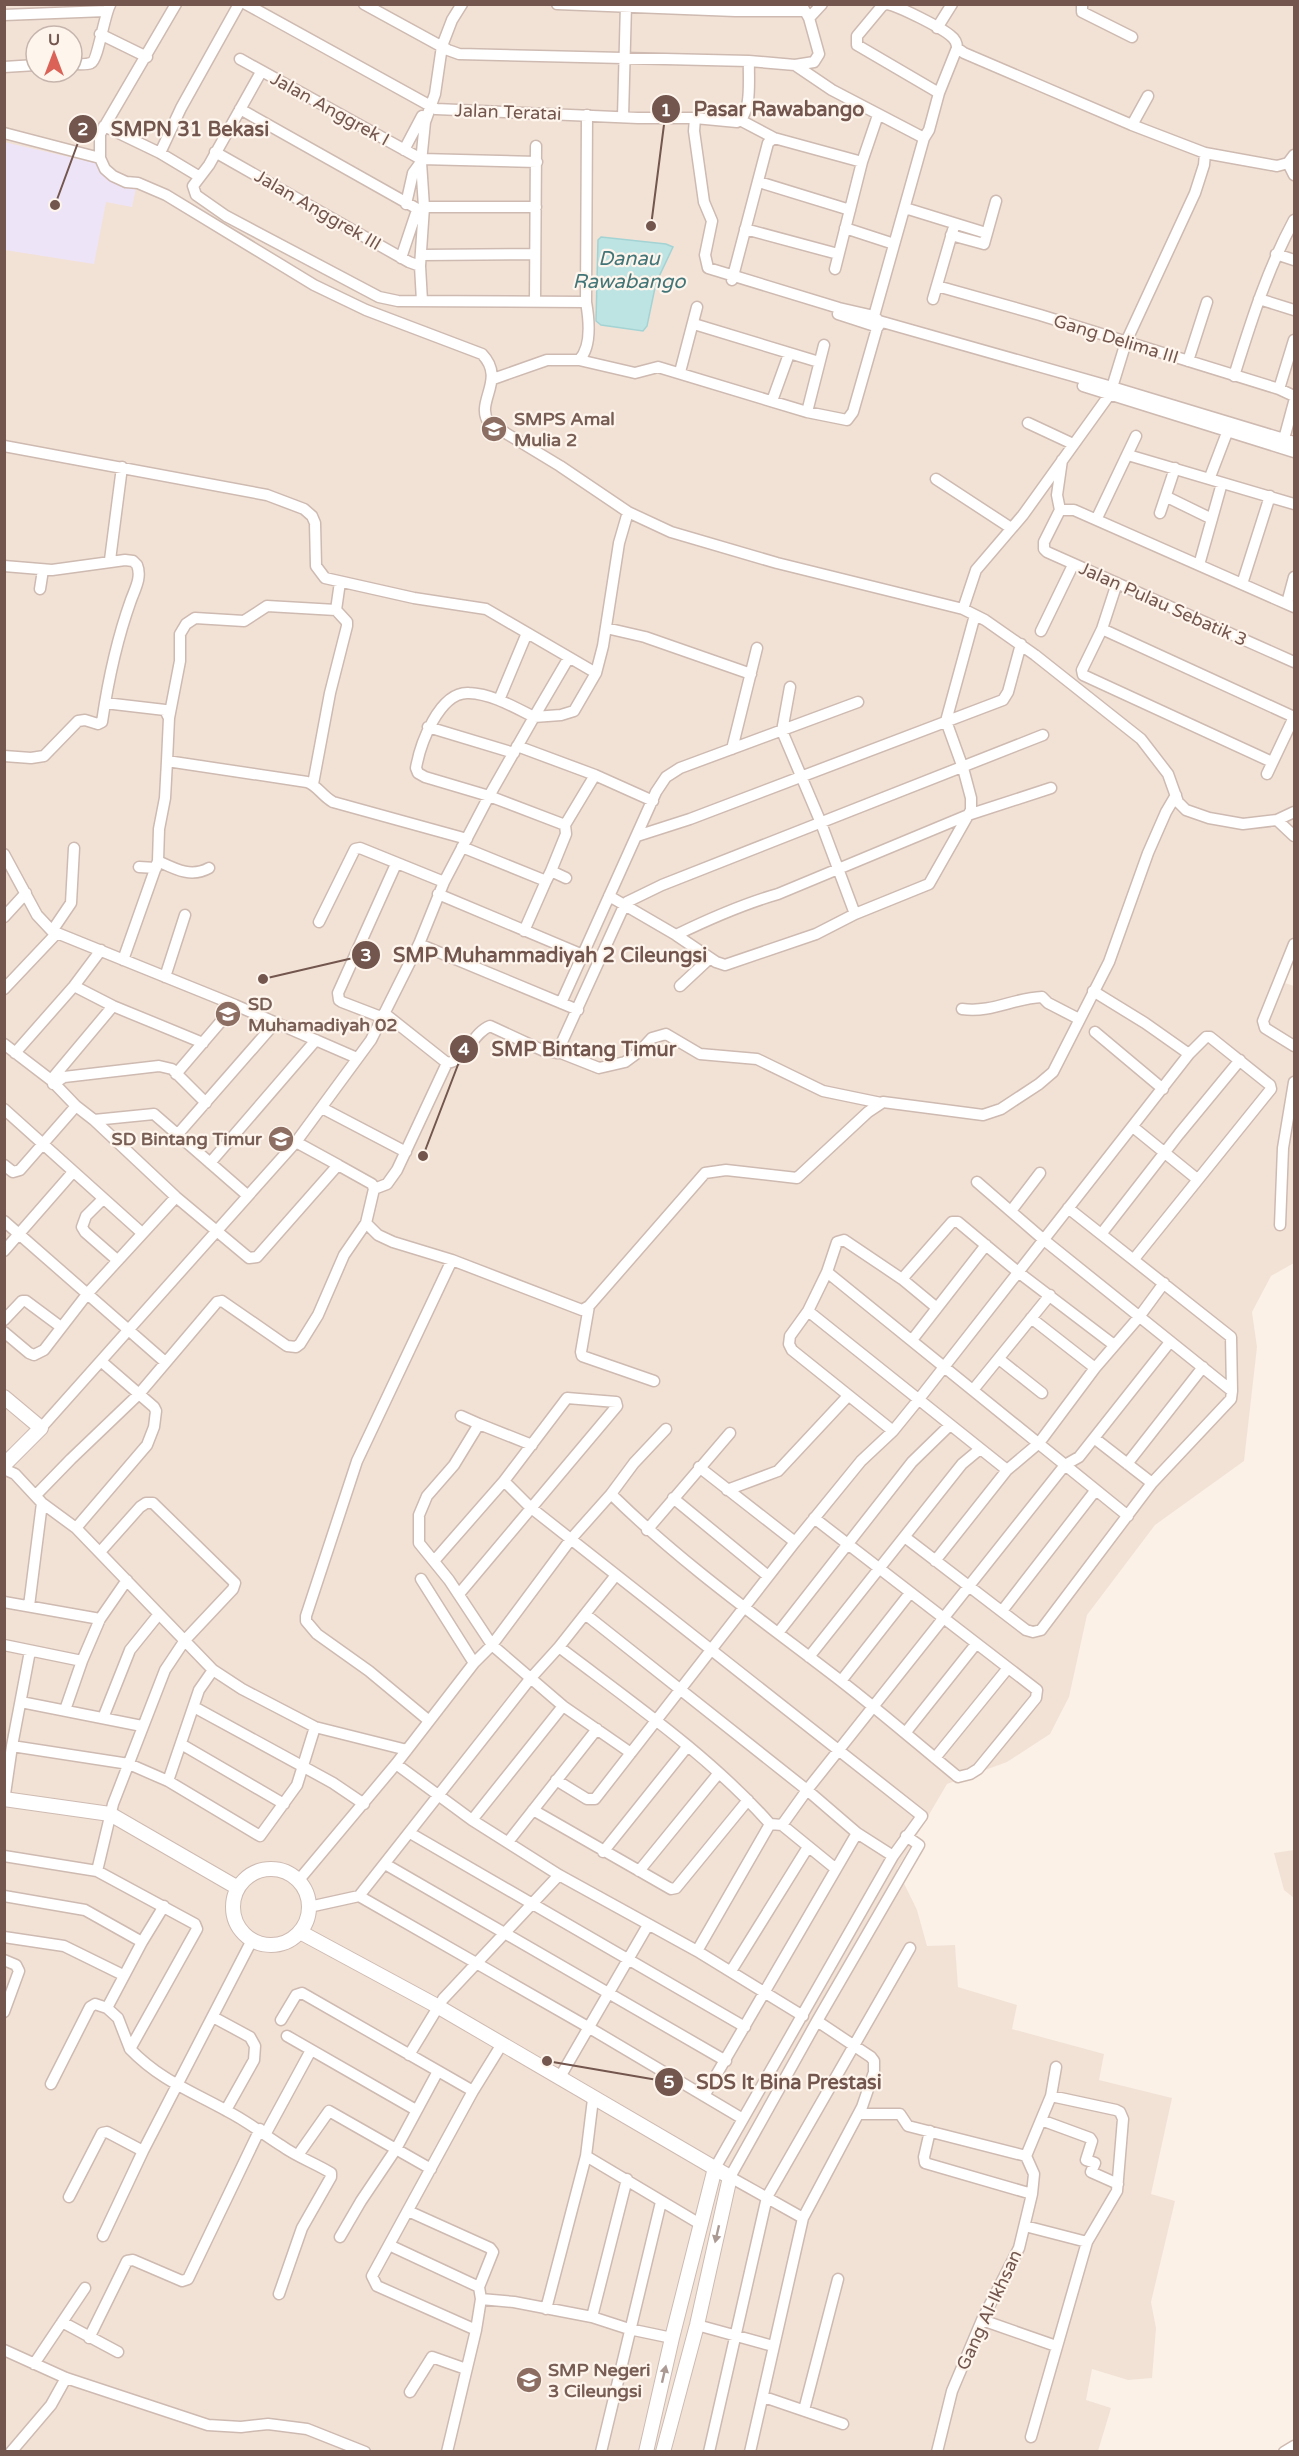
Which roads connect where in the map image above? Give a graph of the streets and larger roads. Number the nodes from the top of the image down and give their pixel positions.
1 (176, 4) edge
2 (239, 4) edge
3 (246, 4) edge
4 (364, 4) edge
5 (462, 4) edge
6 (557, 4) edge
7 (822, 4) edge
8 (886, 4) edge
9 (952, 4) edge
10 (1082, 4) edge
11 (626, 6) edge
12 (108, 8) edge
13 (804, 11) edge
14 (4, 15) edge
15 (938, 28) junction
16 (100, 34) junction
17 (1132, 37) dead end
18 (442, 46) junction
19 (957, 48) junction
20 (147, 57) junction
21 (240, 59) dead end
22 (624, 59) junction
23 (749, 61) junction
24 (84, 62) edge
25 (795, 65) junction
26 (24, 66) edge
27 (4, 67) edge
28 (261, 72) junction
29 (939, 93) junction
30 (1149, 96) dead end
31 (428, 106) junction
32 (240, 109) junction
33 (878, 115) junction
34 (586, 116) junction
35 (622, 117) junction
36 (695, 118) junction
37 (740, 120) junction
38 (1132, 125) junction
39 (104, 126) junction
40 (4, 133) edge
41 (774, 138) junction
42 (924, 138) junction
43 (536, 146) dead end
44 (404, 150) junction
45 (215, 152) junction
46 (160, 153) junction
47 (1205, 153) junction
48 (100, 158) junction
49 (1291, 159) edge
50 (421, 161) junction
51 (537, 162) junction
52 (862, 162) junction
53 (1294, 175) edge
54 (200, 177) junction
55 (759, 182) junction
56 (996, 201) dead end
57 (406, 204) junction
58 (536, 207) junction
59 (905, 208) junction
60 (421, 210) junction
61 (850, 210) junction
62 (1294, 220) edge
63 (846, 228) junction
64 (745, 229) junction
65 (953, 230) junction
66 (894, 244) junction
67 (535, 254) junction
68 (838, 254) junction
69 (1276, 254) junction
70 (422, 255) junction
71 (401, 258) junction
72 (1294, 260) edge
73 (420, 267) junction
74 (835, 269) dead end
75 (733, 275) junction
76 (937, 286) junction
77 (933, 299) dead end
78 (1259, 299) junction
79 (422, 301) junction
80 (535, 301) junction
81 (586, 302) junction
82 (1207, 302) dead end
83 (697, 307) dead end
84 (1294, 310) edge
85 (877, 321) junction
86 (694, 324) junction
87 (1294, 340) edge
88 (1126, 342) junction
89 (824, 345) dead end
90 (789, 354) junction
91 (1292, 359) edge
92 (579, 360) junction
93 (1188, 361) junction
94 (819, 362) junction
95 (680, 372) junction
96 (1234, 376) junction
97 (493, 380) junction
98 (1280, 389) junction
99 (1111, 390) junction
100 (1294, 396) edge
101 (772, 401) junction
102 (1294, 402) edge
103 (807, 412) junction
104 (1028, 423) dead end
105 (1228, 430) junction
106 (1136, 436) dead end
107 (1289, 440) edge
108 (1073, 444) junction
109 (4, 446) edge
110 (1294, 452) edge
111 (1128, 454) junction
112 (1062, 460) junction
113 (122, 467) junction
114 (1175, 468) junction
115 (1210, 477) junction
116 (936, 479) dead end
117 (1222, 483) junction
118 (1270, 496) junction
119 (1167, 497) junction
120 (1294, 504) edge
121 (1060, 510) junction
122 (628, 512) junction
123 (1160, 513) dead end
124 (1097, 518) junction
125 (1212, 519) junction
126 (1011, 528) junction
127 (110, 560) junction
128 (1073, 565) junction
129 (1199, 565) junction
130 (4, 566) edge
131 (43, 570) junction
132 (1294, 577) edge
133 (340, 582) junction
134 (1117, 583) junction
135 (1242, 584) junction
136 (40, 589) dead end
137 (1291, 605) edge
138 (963, 609) junction
139 (336, 610) junction
140 (975, 615) junction
141 (606, 628) junction
142 (1102, 629) junction
143 (1041, 632) dead end
144 (527, 633) junction
145 (1021, 644) junction
146 (757, 648) dead end
147 (568, 659) junction
148 (1294, 662) edge
149 (596, 673) junction
150 (751, 674) junction
151 (790, 687) dead end
152 (499, 700) junction
153 (858, 702) dead end
154 (105, 703) junction
155 (534, 717) junction
156 (1294, 717) edge
157 (169, 718) junction
158 (946, 721) junction
159 (428, 727) junction
160 (783, 731) junction
161 (1043, 735) dead end
162 (515, 749) junction
163 (732, 749) junction
164 (4, 756) edge
165 (166, 761) junction
166 (1272, 762) junction
167 (963, 768) junction
168 (1267, 774) dead end
169 (595, 775) junction
170 (801, 777) junction
171 (313, 784) junction
172 (1051, 788) dead end
173 (1176, 795) junction
174 (489, 796) junction
175 (652, 801) junction
176 (1294, 812) edge
177 (968, 815) junction
178 (1277, 820) junction
179 (821, 823) junction
180 (565, 825) junction
181 (637, 836) junction
182 (1294, 836) edge
183 (465, 843) junction
184 (74, 848) dead end
185 (4, 854) edge
186 (396, 864) junction
187 (157, 865) junction
188 (138, 867) dead end
189 (209, 868) dead end
190 (839, 869) junction
191 (549, 876) junction
192 (566, 878) dead end
193 (444, 882) junction
194 (26, 893) junction
195 (438, 894) junction
196 (609, 896) junction
197 (624, 906) junction
198 (855, 914) junction
199 (185, 915) dead end
200 (4, 917) edge
201 (319, 922) dead end
202 (524, 931) junction
203 (55, 932) junction
204 (676, 935) junction
205 (419, 944) junction
206 (1294, 944) edge
207 (101, 950) junction
208 (583, 955) junction
209 (710, 958) junction
210 (123, 960) junction
211 (165, 976) junction
212 (74, 986) junction
213 (680, 986) dead end
214 (4, 989) edge
215 (1093, 991) junction
216 (561, 1003) junction
217 (236, 1005) junction
218 (113, 1006) junction
219 (962, 1009) dead end
220 (578, 1010) junction
221 (383, 1015) junction
222 (1078, 1018) junction
223 (275, 1023) junction
224 (1095, 1032) dead end
225 (316, 1040) junction
226 (203, 1043) junction
227 (4, 1044) edge
228 (1294, 1046) edge
229 (15, 1053) junction
230 (557, 1053) junction
231 (1189, 1054) junction
232 (357, 1058) junction
233 (1240, 1060) junction
234 (447, 1063) junction
235 (176, 1074) junction
236 (52, 1082) junction
237 (1294, 1082) edge
238 (1163, 1089) junction
239 (207, 1103) junction
240 (881, 1103) junction
241 (76, 1106) junction
242 (322, 1108) junction
243 (4, 1109) edge
244 (94, 1120) junction
245 (1133, 1127) junction
246 (178, 1134) junction
247 (296, 1142) junction
248 (43, 1143) junction
249 (406, 1152) junction
250 (1165, 1153) junction
251 (210, 1163) junction
252 (4, 1165) edge
253 (338, 1166) junction
254 (73, 1172) junction
255 (1040, 1173) dead end
256 (1197, 1179) junction
257 (977, 1182) dead end
258 (374, 1189) junction
259 (247, 1196) junction
260 (176, 1197) junction
261 (103, 1199) junction
262 (1068, 1208) junction
263 (1011, 1211) junction
264 (4, 1221) edge
265 (366, 1223) junction
266 (1280, 1225) dead end
267 (215, 1230) junction
268 (142, 1233) junction
269 (1102, 1233) junction
270 (19, 1234) junction
271 (1044, 1240) junction
272 (986, 1245) junction
273 (4, 1251) edge
274 (1134, 1259) junction
275 (117, 1260) junction
276 (452, 1260) junction
277 (826, 1272) junction
278 (1018, 1272) junction
279 (902, 1279) junction
280 (1164, 1283) junction
281 (88, 1293) junction
282 (1050, 1295) junction
283 (589, 1306) junction
284 (938, 1308) junction
285 (807, 1311) junction
286 (1139, 1317) junction
287 (1031, 1318) junction
288 (4, 1320) edge
289 (61, 1327) junction
290 (128, 1330) junction
291 (4, 1332) edge
292 (912, 1340) junction
293 (1170, 1342) junction
294 (1114, 1345) junction
295 (999, 1359) junction
296 (164, 1361) junction
297 (102, 1362) junction
298 (944, 1366) junction
299 (1203, 1367) junction
300 (1095, 1368) junction
301 (654, 1381) dead end
302 (973, 1390) junction
303 (1232, 1391) junction
304 (1042, 1393) dead end
305 (139, 1394) junction
306 (848, 1396) junction
307 (4, 1397) edge
308 (919, 1399) junction
309 (460, 1416) dead end
310 (479, 1424) junction
311 (950, 1425) junction
312 (41, 1428) junction
313 (666, 1429) dead end
314 (893, 1431) junction
315 (730, 1433) dead end
316 (1094, 1438) junction
317 (1039, 1443) junction
318 (531, 1445) junction
319 (980, 1449) junction
320 (1127, 1464) junction
321 (1065, 1465) junction
322 (4, 1467) edge
323 (699, 1467) junction
324 (1007, 1470) junction
325 (504, 1481) junction
326 (1152, 1483) junction
327 (727, 1490) junction
328 (1095, 1491) junction
329 (611, 1494) junction
330 (673, 1498) junction
331 (39, 1499) junction
332 (530, 1507) junction
333 (1128, 1516) junction
334 (814, 1518) junction
335 (76, 1528) junction
336 (647, 1530) junction
337 (906, 1538) junction
338 (572, 1539) junction
339 (795, 1542) junction
340 (848, 1544) junction
341 (100, 1552) junction
342 (434, 1561) junction
343 (936, 1561) junction
344 (880, 1569) junction
345 (616, 1575) junction
346 (768, 1576) junction
347 (421, 1579) dead end
348 (127, 1580) junction
349 (968, 1585) junction
350 (910, 1593) junction
351 (459, 1594) junction
352 (4, 1602) edge
353 (29, 1606) junction
354 (742, 1607) junction
355 (1002, 1611) junction
356 (159, 1614) junction
357 (585, 1614) junction
358 (943, 1618) junction
359 (100, 1619) junction
360 (777, 1633) junction
361 (185, 1640) junction
362 (976, 1644) junction
363 (4, 1645) edge
364 (492, 1645) junction
365 (559, 1647) junction
366 (30, 1651) junction
367 (711, 1651) junction
368 (809, 1657) junction
369 (82, 1661) junction
370 (474, 1664) junction
371 (1008, 1668) junction
372 (213, 1670) junction
373 (530, 1678) junction
374 (841, 1681) junction
375 (681, 1690) junction
376 (21, 1702) junction
377 (563, 1706) junction
378 (194, 1707) junction
379 (874, 1707) junction
380 (65, 1710) junction
381 (103, 1718) junction
382 (428, 1720) junction
383 (657, 1722) junction
384 (142, 1726) junction
385 (315, 1727) junction
386 (597, 1729) junction
387 (906, 1732) junction
388 (181, 1744) junction
389 (12, 1746) junction
390 (687, 1747) junction
391 (407, 1750) junction
392 (838, 1752) junction
393 (631, 1753) junction
394 (935, 1758) junction
395 (129, 1764) junction
396 (396, 1764) junction
397 (303, 1767) junction
398 (718, 1774) junction
399 (556, 1780) junction
400 (168, 1781) junction
401 (807, 1790) junction
402 (438, 1795) junction
403 (5, 1800) edge
404 (748, 1800) junction
405 (284, 1804) junction
406 (364, 1804) junction
407 (533, 1810) junction
408 (110, 1815) junction
409 (472, 1820) junction
410 (770, 1824) junction
411 (782, 1825) junction
412 (410, 1833) junction
413 (857, 1833) junction
414 (906, 1836) junction
415 (508, 1842) junction
416 (808, 1848) junction
417 (603, 1852) junction
418 (4, 1856) edge
419 (893, 1856) junction
420 (385, 1864) junction
421 (836, 1869) junction
422 (97, 1871) junction
423 (639, 1871) junction
424 (559, 1875) junction
425 (298, 1881) junction
426 (238, 1888) junction
427 (4, 1896) edge
428 (359, 1896) junction
429 (164, 1906) junction
430 (532, 1906) junction
431 (309, 1907) junction
432 (648, 1925) junction
433 (300, 1932) junction
434 (505, 1934) junction
435 (4, 1936) edge
436 (252, 1940) junction
437 (142, 1941) junction
438 (910, 1948) dead end
439 (697, 1951) junction
440 (4, 1960) edge
441 (628, 1960) junction
442 (476, 1965) junction
443 (731, 1971) junction
444 (123, 1975) junction
445 (609, 1993) junction
446 (765, 1994) junction
447 (437, 2006) junction
448 (107, 2008) junction
449 (4, 2012) edge
450 (803, 2016) junction
451 (213, 2017) junction
452 (281, 2020) dead end
453 (817, 2021) junction
454 (588, 2027) junction
455 (745, 2027) junction
456 (287, 2036) dead end
457 (502, 2044) junction
458 (855, 2046) junction
459 (130, 2049) junction
460 (310, 2052) junction
461 (409, 2055) junction
462 (726, 2061) junction
463 (1056, 2067) dead end
464 (438, 2071) junction
465 (560, 2077) junction
466 (51, 2084) dead end
467 (177, 2087) junction
468 (473, 2091) junction
469 (704, 2096) junction
470 (1051, 2096) junction
471 (593, 2099) junction
472 (226, 2110) junction
473 (416, 2110) junction
474 (859, 2114) junction
475 (743, 2119) junction
476 (1041, 2120) junction
477 (263, 2131) junction
478 (930, 2131) junction
479 (396, 2149) junction
480 (144, 2151) junction
481 (298, 2156) junction
482 (586, 2156) junction
483 (1026, 2156) junction
484 (715, 2168) junction
485 (431, 2169) junction
486 (730, 2177) junction
487 (627, 2179) junction
488 (1118, 2184) junction
489 (1032, 2194) junction
490 (69, 2197) dead end
491 (767, 2197) junction
492 (661, 2202) junction
493 (408, 2211) junction
494 (803, 2218) junction
495 (700, 2224) junction
496 (1025, 2226) junction
497 (103, 2236) dead end
498 (340, 2237) dead end
499 (1087, 2242) junction
500 (389, 2245) junction
501 (838, 2279) dead end
502 (85, 2288) dead end
503 (480, 2293) junction
504 (279, 2294) dead end
505 (546, 2309) junction
506 (592, 2317) junction
507 (982, 2320) junction
508 (62, 2322) junction
509 (697, 2325) junction
510 (630, 2329) junction
511 (476, 2330) junction
512 (736, 2335) junction
513 (89, 2338) junction
514 (672, 2338) junction
515 (773, 2346) junction
516 (1056, 2346) junction
517 (4, 2350) edge
518 (118, 2352) dead end
519 (34, 2364) junction
520 (466, 2368) junction
521 (66, 2378) junction
522 (410, 2392) dead end
523 (764, 2397) junction
524 (804, 2410) junction
525 (843, 2424) dead end
526 (1031, 2437) dead end
527 (1294, 2446) edge
528 (11, 2451) edge
529 (365, 2451) edge
530 (447, 2451) edge
531 (601, 2451) edge
532 (646, 2451) edge
533 (663, 2451) edge
534 (709, 2451) edge
535 (750, 2451) edge
536 (937, 2451) edge
537 (1284, 2451) edge

1 - 20 street
2 - 46 street
3 - 31 street
4 - 18 street
5 - 18 street
6 - 11 street
7 - 13 street
8 - 15 street
8 - 29 street
9 - 15 street
10 - 17 street
11 - 13 street
11 - 22 street
12 - 14 street
12 - 16 street
13 - 25 street
15 - 19 street
16 - 20 street
16 - 24 street
18 - 22 street
18 - 31 street
19 - 29 street
19 - 38 street
20 - 39 street
21 - 28 street, Jalan Anggrek I
22 - 23 street
22 - 35 street
23 - 25 street
23 - 37 street
25 - 33 street
26 - 27 street
28 - 32 street
28 - 44 street, Jalan Anggrek I
29 - 42 street
30 - 38 street
31 - 34 street, Jalan Teratai
31 - 44 street
31 - 50 street
32 - 45 street
32 - 57 street
33 - 42 street
33 - 52 street
34 - 35 street, Jalan Teratai
34 - 81 street, Jalan Teratai
35 - 36 street, Jalan Teratai
36 - 37 street, Jalan Teratai
36 - 75 street
37 - 41 street
38 - 47 street
39 - 46 street
39 - 48 street
40 - 48 street
41 - 52 street
41 - 55 street
42 - 59 street
43 - 51 street
44 - 50 street, Jalan Anggrek I
45 - 54 street
45 - 71 street, Jalan Anggrek III
46 - 54 street
47 - 49 street
47 - 88 street
48 - 97 street
49 - 53 street
50 - 51 street
50 - 57 street
50 - 60 street
51 - 58 street
52 - 61 street
54 - 79 street
55 - 61 street
55 - 64 street
56 - 65 street
57 - 60 street
58 - 60 street
58 - 67 street
59 - 65 street
59 - 66 street
60 - 70 street
60 - 71 street
61 - 63 street
62 - 69 street
63 - 66 street
63 - 68 street
64 - 68 street
64 - 75 street
65 - 76 street
66 - 85 street
67 - 70 street
67 - 80 street
68 - 74 street
69 - 72 street
69 - 78 street
70 - 73 street
71 - 73 street, Jalan Anggrek III
73 - 79 street
75 - 85 street
76 - 77 street
76 - 88 street, Gang Delima III
78 - 84 street
78 - 96 street
79 - 80 street
80 - 81 street
81 - 92 street, Jalan Teratai
82 - 93 street
83 - 86 street
85 - 99 street
85 - 103 street
86 - 90 street
86 - 95 street
87 - 91 street
88 - 93 street, Gang Delima III
88 - 99 street
89 - 94 street
90 - 94 street
90 - 101 street
91 - 98 street
92 - 95 street
92 - 97 street
93 - 96 street, Gang Delima III
94 - 103 street
95 - 101 street
96 - 98 street, Gang Delima III
97 - 122 street
98 - 100 street, Gang Delima III
99 - 105 street
99 - 107 street
99 - 108 street
101 - 103 street
102 - 107 street
104 - 108 street
105 - 110 street
105 - 115 street
106 - 111 street
108 - 112 street
109 - 113 street
111 - 114 street
111 - 124 street
112 - 121 street
112 - 126 street
113 - 127 street
113 - 133 street
114 - 115 street
114 - 119 street
115 - 117 street
116 - 126 street
117 - 118 street
117 - 125 street
118 - 120 street
118 - 135 street
119 - 123 street
119 - 125 street
121 - 124 street
121 - 128 street, Jalan Pulau Sebatik 3
122 - 138 street
122 - 141 street
124 - 129 street
125 - 129 street
126 - 138 street
127 - 131 street
127 - 154 street
128 - 134 street, Jalan Pulau Sebatik 3
128 - 143 street
129 - 135 street
130 - 131 street
131 - 136 street
132 - 137 street
133 - 139 street
133 - 144 street
134 - 142 street
134 - 148 street, Jalan Pulau Sebatik 3
135 - 137 street
138 - 140 street
139 - 157 street
139 - 171 street
140 - 145 street
140 - 158 street
141 - 149 street
141 - 150 street
142 - 156 street
142 - 166 street
144 - 147 street
144 - 152 street
145 - 158 street
145 - 173 street
146 - 150 street
147 - 149 street
147 - 155 street
149 - 155 street
150 - 163 street
151 - 160 street
152 - 155 street
152 - 159 street
153 - 160 street
154 - 157 street
154 - 164 street
155 - 162 street
156 - 166 street
157 - 165 street
158 - 167 street
158 - 170 street
159 - 162 street
159 - 174 street
160 - 163 street
160 - 170 street
161 - 167 street
162 - 169 street
162 - 174 street
163 - 175 street
165 - 171 street
165 - 187 street
166 - 168 street
167 - 177 street
167 - 179 street
169 - 175 street
169 - 180 street
170 - 179 street
170 - 181 street
171 - 183 street
172 - 177 street
173 - 178 street
173 - 215 street
174 - 180 street
174 - 183 street
175 - 181 street
176 - 178 street
177 - 190 street
177 - 198 street
178 - 182 street
179 - 190 street
179 - 197 street
180 - 191 street
181 - 196 street
183 - 191 street
183 - 193 street
184 - 203 street
185 - 194 street
186 - 193 street
186 - 201 street
186 - 221 street
187 - 188 street
187 - 189 street
187 - 210 street
190 - 198 street
190 - 204 street
191 - 192 street
191 - 202 street
193 - 195 street
194 - 200 street
194 - 203 street
195 - 202 street
195 - 205 street
196 - 197 street
196 - 208 street
197 - 204 street
197 - 220 street
198 - 209 street
199 - 211 street
202 - 208 street
203 - 207 street
203 - 214 street
204 - 209 street
205 - 216 street
205 - 221 street
206 - 228 street
207 - 210 street
207 - 212 street
208 - 216 street
209 - 213 street
210 - 211 street
211 - 217 street
212 - 218 street
212 - 229 street
215 - 222 street
215 - 231 street
216 - 220 street
217 - 223 street
217 - 226 street
218 - 226 street
218 - 236 street
219 - 222 street
220 - 230 street
221 - 232 street
221 - 234 street
222 - 240 street
223 - 225 street
223 - 239 street
224 - 238 street
225 - 232 street
225 - 251 street
226 - 235 street
227 - 229 street
229 - 236 street
230 - 234 street
230 - 240 street
231 - 233 street
231 - 238 street
232 - 242 street
233 - 250 street
233 - 256 street
234 - 249 street
235 - 236 street
235 - 239 street
236 - 241 street
237 - 266 street
238 - 245 street
239 - 246 street
240 - 283 street
241 - 244 street
241 - 248 street
242 - 247 street
242 - 249 street
243 - 248 street
244 - 246 street
244 - 260 street
245 - 250 street
245 - 262 street
246 - 251 street
247 - 253 street
247 - 259 street
248 - 252 street
248 - 254 street
249 - 258 street
250 - 256 street
250 - 269 street
251 - 259 street
253 - 258 street
253 - 267 street
254 - 261 street
254 - 270 street
255 - 263 street
256 - 274 street
257 - 263 street
258 - 265 street
259 - 267 street
260 - 267 street
260 - 268 street
261 - 268 street
261 - 275 street
262 - 269 street
262 - 271 street
263 - 271 street
264 - 270 street
265 - 276 street
265 - 296 street
267 - 290 street
268 - 275 street
269 - 274 street
270 - 273 street
270 - 281 street
271 - 278 street
271 - 286 street
272 - 278 street
272 - 279 street
272 - 284 street
274 - 280 street
275 - 281 street
276 - 283 street
276 - 382 street
277 - 279 street
277 - 285 street
277 - 292 street
278 - 282 street
278 - 298 street
279 - 284 street
280 - 286 street
280 - 303 street
281 - 289 street
281 - 290 street
282 - 287 street
282 - 294 street
283 - 301 street
284 - 292 street
285 - 306 street
285 - 308 street
286 - 293 street
286 - 294 street
287 - 295 street
287 - 300 street
288 - 289 street
289 - 291 street
290 - 296 street
290 - 297 street
292 - 298 street
293 - 299 street
293 - 316 street
294 - 300 street
295 - 302 street
295 - 304 street
296 - 305 street
297 - 305 street
297 - 312 street
298 - 302 street
298 - 308 street
299 - 303 street
299 - 320 street
300 - 317 street
302 - 317 street
303 - 326 street
305 - 331 street
305 - 335 street
306 - 314 street
306 - 327 street
307 - 312 street
308 - 311 street
308 - 314 street
309 - 310 street
310 - 318 street
310 - 342 street
311 - 319 street
311 - 340 street
312 - 322 street
313 - 329 street
314 - 334 street
315 - 323 street
316 - 320 street
316 - 321 street
317 - 321 street
317 - 324 street
318 - 325 street
318 - 332 street
319 - 324 street
319 - 337 street
320 - 326 street
321 - 328 street
321 - 349 street
322 - 331 street
323 - 327 street
323 - 330 street
324 - 343 street
325 - 332 street
325 - 342 street
326 - 333 street
327 - 339 street
328 - 333 street
328 - 355 street
329 - 336 street
329 - 338 street
330 - 336 street
330 - 346 street
331 - 335 street
331 - 353 street
332 - 338 street
332 - 351 street
333 - 355 street
334 - 339 street
334 - 340 street
335 - 341 street
336 - 354 street
337 - 343 street
337 - 344 street
338 - 345 street
338 - 364 street
339 - 346 street
340 - 344 street
340 - 360 street
341 - 348 street
341 - 361 street
342 - 351 street
343 - 349 street
344 - 350 street
344 - 368 street
345 - 357 street
345 - 367 street
346 - 354 street
347 - 370 street
348 - 356 street
348 - 359 street
349 - 355 street
349 - 358 street
350 - 358 street
350 - 374 street
351 - 364 street
352 - 353 street
353 - 359 street
354 - 360 street
354 - 367 street
356 - 361 street
356 - 381 street
357 - 365 street
357 - 375 street
358 - 362 street
358 - 379 street
359 - 369 street
360 - 368 street
361 - 372 street
361 - 384 street
362 - 371 street
362 - 387 street
363 - 366 street
364 - 370 street
364 - 373 street
365 - 373 street
365 - 383 street
366 - 369 street
366 - 376 street
367 - 375 street
367 - 392 street
368 - 374 street
369 - 380 street
370 - 382 street
371 - 394 street
371 - 394 street
372 - 378 street
372 - 385 street
373 - 377 street
373 - 402 street
374 - 379 street
375 - 383 street
375 - 401 street
376 - 380 street
376 - 389 street
377 - 386 street
377 - 409 street
378 - 388 street
378 - 397 street
379 - 387 street
379 - 392 street
380 - 381 street
381 - 384 street
382 - 391 street
383 - 390 street
383 - 393 street
384 - 395 street
385 - 391 street
385 - 397 street
386 - 393 street
386 - 399 street
387 - 394 street
388 - 400 street
388 - 405 street
389 - 395 street
389 - 403 street
390 - 398 street
390 - 417 street
391 - 396 street
392 - 401 street
392 - 414 street
393 - 399 street
395 - 400 street
395 - 408 street
396 - 402 street
396 - 406 street
397 - 405 street
397 - 406 street
398 - 404 street
398 - 423 street
399 - 407 street
400 - 405 street
401 - 411 street
401 - 413 street
402 - 409 street
402 - 412 street
403 - 408 street
404 - 410 street
404 - 423 street
406 - 425 street
407 - 415 street
407 - 417 street
408 - 422 street
408 - 426 street
409 - 415 street
410 - 411 street
410 - 439 street
411 - 416 street
412 - 420 street
412 - 430 street
413 - 419 street
413 - 421 street
414 - 419 street
414 - 453 street
415 - 424 street
416 - 421 street
416 - 443 street
417 - 423 street
418 - 422 street
419 - 450 street
420 - 428 street
420 - 434 street
421 - 446 street
422 - 429 street
424 - 430 street
424 - 432 street
425 - 426 street
425 - 431 street
426 - 436 street
427 - 437 street
428 - 431 street
428 - 442 street
429 - 437 street
429 - 459 street
430 - 434 street
430 - 441 street
431 - 433 street
432 - 439 street
432 - 441 street
433 - 436 street
433 - 447 street
434 - 442 street
434 - 445 street
435 - 444 street
436 - 451 street
437 - 444 street
438 - 458 street
439 - 443 street
440 - 449 street
441 - 445 street
441 - 455 street
442 - 447 street
442 - 454 street
443 - 446 street
444 - 448 street
445 - 454 street
445 - 462 street
446 - 450 street
446 - 455 street
447 - 457 street
447 - 461 street
448 - 459 street
448 - 466 street
450 - 475 street
451 - 467 street
451 - 472 street
452 - 461 street
453 - 458 street
453 - 486 street
454 - 465 street
454 - 469 street
455 - 462 street
456 - 460 street
457 - 465 street
457 - 468 street
458 - 474 street
458 - 491 street
459 - 467 street
460 - 473 street
460 - 477 street
461 - 464 street
462 - 469 street
463 - 470 street
464 - 468 street
464 - 473 street
465 - 471 street
467 - 472 street
467 - 480 street
468 - 485 street
469 - 475 street
470 - 476 street
470 - 488 street
471 - 482 street
471 - 484 street
472 - 477 street
473 - 479 street
474 - 478 street
474 - 494 street
475 - 484 street
476 - 483 street
476 - 488 street
477 - 481 street
477 - 513 street
478 - 483 street
478 - 489 street
479 - 481 street
479 - 485 street
479 - 498 street
480 - 490 street
480 - 497 street
481 - 504 street
482 - 487 street
482 - 505 street
483 - 489 street, Gang Al-Ikhsan
484 - 486 street
484 - 495 street
485 - 493 street
486 - 491 street
486 -> 509 street
487 - 492 street
487 - 506 street
488 - 499 street
489 - 496 street, Gang Al-Ikhsan
491 - 494 street
491 - 512 street
492 - 495 street
492 - 510 street
493 - 500 street
493 - 503 street
494 - 515 street
495 - 514 street
496 - 499 street
496 - 507 street, Gang Al-Ikhsan
499 - 516 street
500 - 503 street
500 - 511 street
501 - 524 street
502 - 508 street
503 - 505 street
503 - 511 street
505 - 506 street
506 - 510 street
507 - 516 street
507 - 536 street, Gang Al-Ikhsan
508 - 513 street
508 - 519 street
509 - 512 street
509 - 533 street
510 - 514 street
510 - 531 street
511 - 520 street
512 - 515 street
512 - 534 street
513 - 518 street
532 -> 514 street
515 - 523 street
516 - 526 street
517 - 519 street
519 - 521 street
520 - 522 street
520 - 530 street
521 - 528 street
521 - 529 street
523 - 524 street
523 - 535 street
524 - 525 street
527 - 537 street

